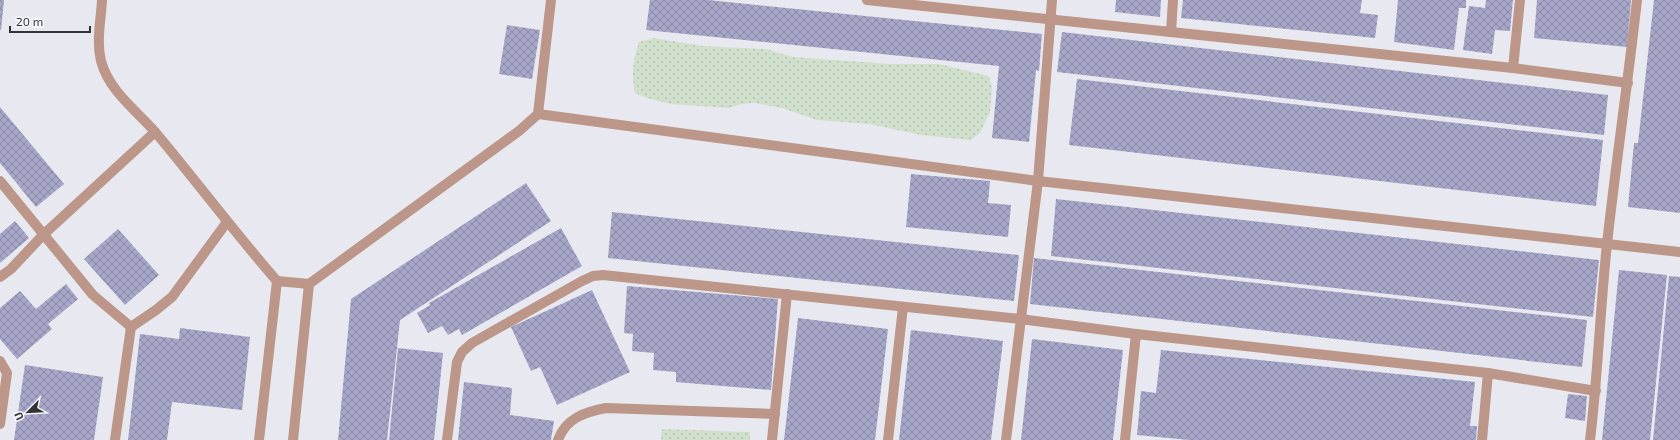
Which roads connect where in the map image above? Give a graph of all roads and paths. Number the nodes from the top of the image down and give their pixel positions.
1 (102, 0) edge
2 (552, 0) edge
3 (867, 0) edge
4 (1052, 0) edge
5 (1173, 0) edge
6 (1520, 0) edge
7 (1636, 0) edge
8 (1050, 20) junction
9 (1171, 32) junction
10 (1513, 68) junction
11 (1628, 83) junction
12 (538, 114) junction
13 (155, 132) junction
14 (0, 181) edge
15 (1038, 181) junction
16 (227, 222) junction
17 (43, 235) junction
18 (1607, 244) junction
19 (1680, 252) edge
20 (0, 277) edge
21 (277, 281) junction
22 (308, 284) junction
23 (787, 294) junction
24 (902, 307) junction
25 (1020, 319) junction
26 (131, 327) junction
27 (1136, 334) junction
28 (0, 361) edge
29 (1488, 373) junction
30 (1596, 391) junction
31 (775, 414) junction
32 (0, 424) edge
33 (115, 440) edge
34 (259, 440) edge
35 (293, 440) edge
36 (447, 440) edge
37 (558, 440) edge
38 (772, 440) edge
39 (888, 440) edge
40 (1006, 440) edge
41 (1125, 440) edge
42 (1482, 440) edge
43 (1590, 440) edge

1 - 13 street
2 - 12 street
3 - 8 street
4 - 8 street
5 - 9 street
6 - 10 street
7 - 11 street
8 - 9 street
8 - 15 street
9 - 10 street
10 - 11 street
11 - 18 street
12 - 15 street
12 - 22 street
13 - 16 street
13 - 17 street
14 - 17 street
15 - 18 street
15 - 25 street
16 - 21 street
16 - 26 street
17 - 20 street
17 - 26 street
18 - 19 street
18 - 30 street
21 - 22 street
21 - 34 street
22 - 35 street
23 - 24 street
23 - 31 street
23 - 36 street
24 - 25 street
24 - 39 street
25 - 27 street
25 - 40 street
26 - 33 street
27 - 29 street
27 - 41 street
28 - 32 street
29 - 30 street
29 - 42 street
30 - 43 street
31 - 37 street
31 - 38 street

